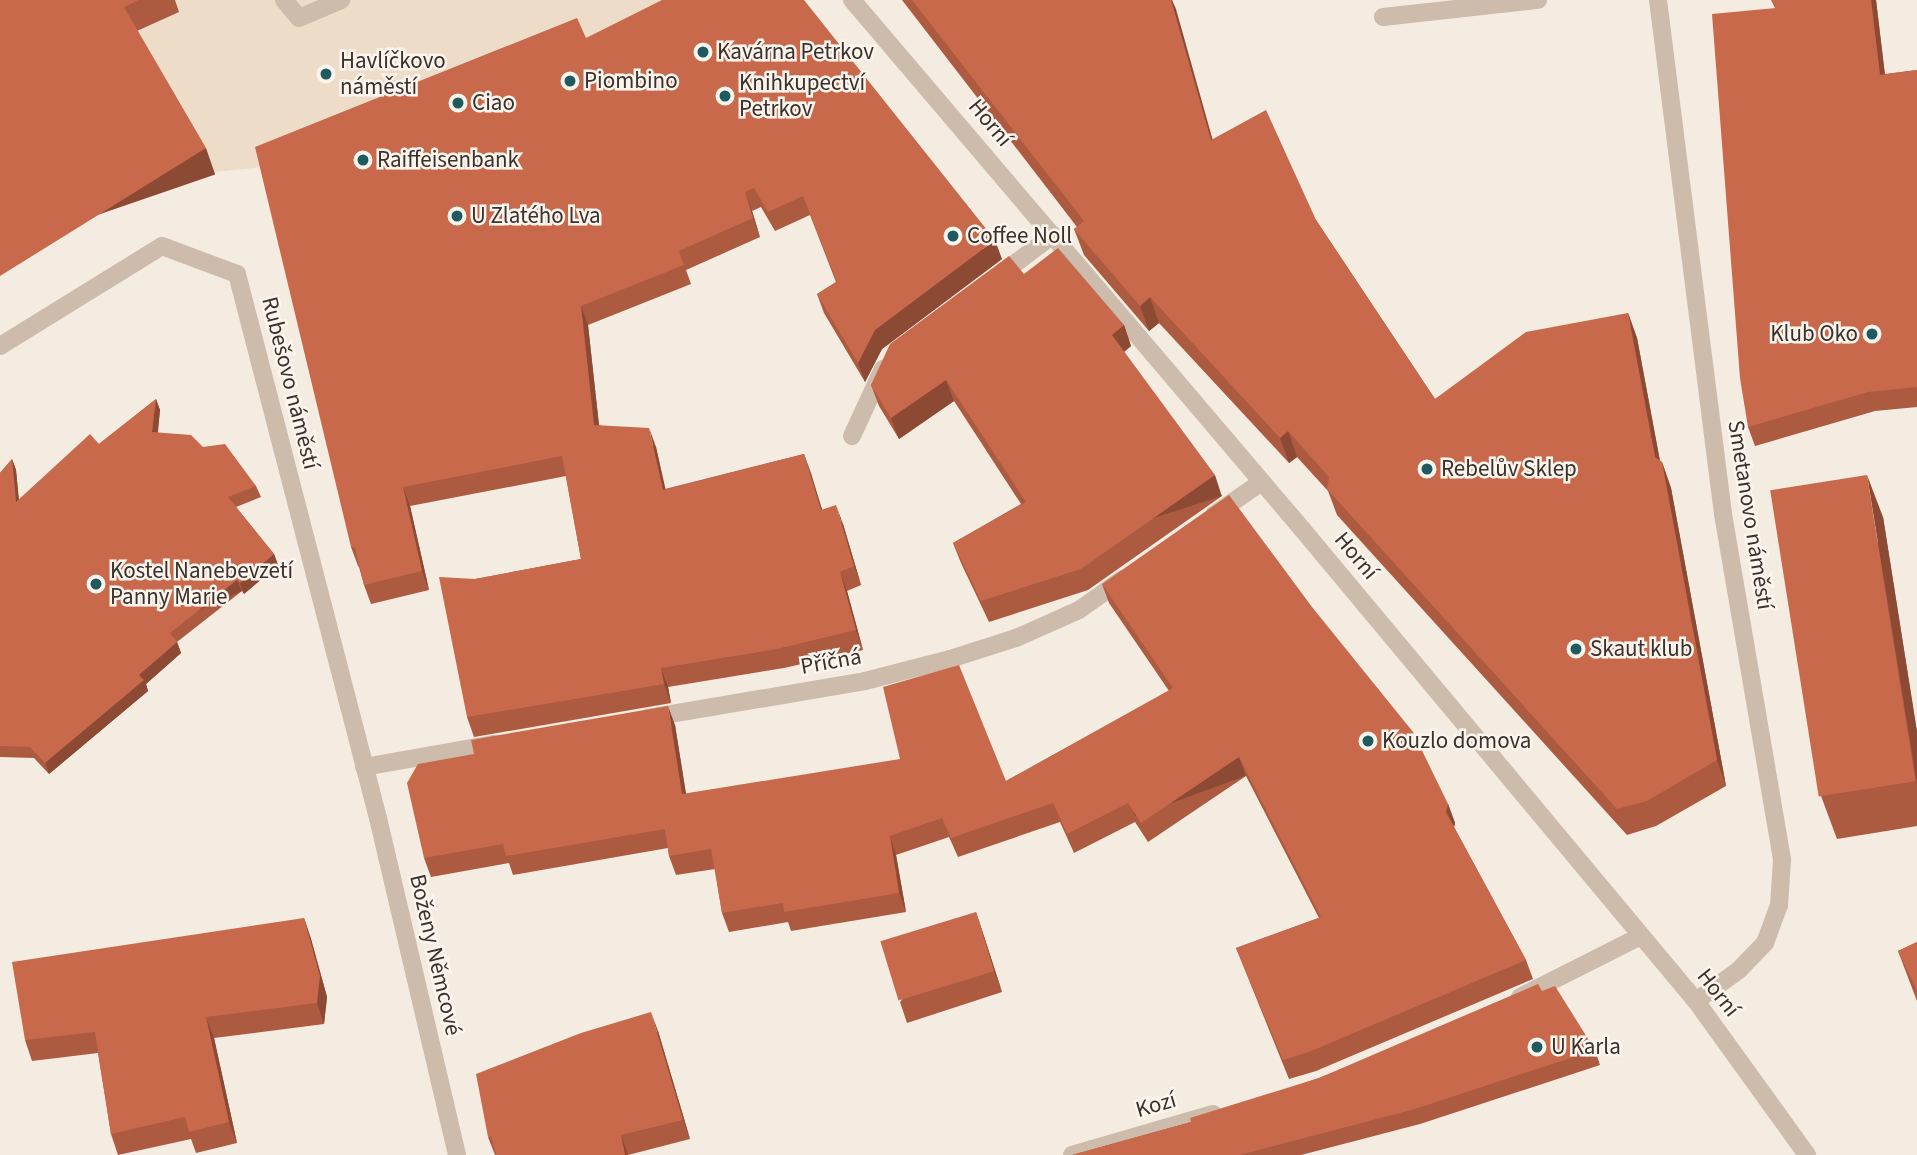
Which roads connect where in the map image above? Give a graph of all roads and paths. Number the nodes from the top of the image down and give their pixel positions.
1 (284, 0) edge
2 (341, 0) edge
3 (852, 0) edge
4 (1538, 0) edge
5 (1658, 0) edge
6 (1383, 17) dead end
7 (1053, 234) junction
8 (978, 292) edge
9 (0, 346) edge
10 (890, 358) edge
11 (852, 436) dead end
12 (1260, 483) junction
13 (1204, 522) edge
14 (1136, 570) edge
15 (635, 720) edge
16 (513, 741) edge
17 (364, 766) junction
18 (1639, 937) junction
19 (1509, 1001) edge
20 (1696, 1001) junction
21 (1228, 1109) edge
22 (457, 1155) edge
23 (1072, 1155) edge
24 (1807, 1155) edge

1 - 2 street
3 - 7 street, Horní
4 - 6 street
5 - 20 street, Smetanovo náměstí
7 - 8 street
7 - 12 street, Horní
9 - 17 street, Rubešovo náměstí
10 - 11 street
12 - 13 street
12 - 18 street, Horní
14 - 15 street, Příčná
16 - 17 street
17 - 22 street, Boženy Němcové
18 - 19 street
18 - 20 street, Horní
20 - 24 street, Horní
21 - 23 street, Kozí

